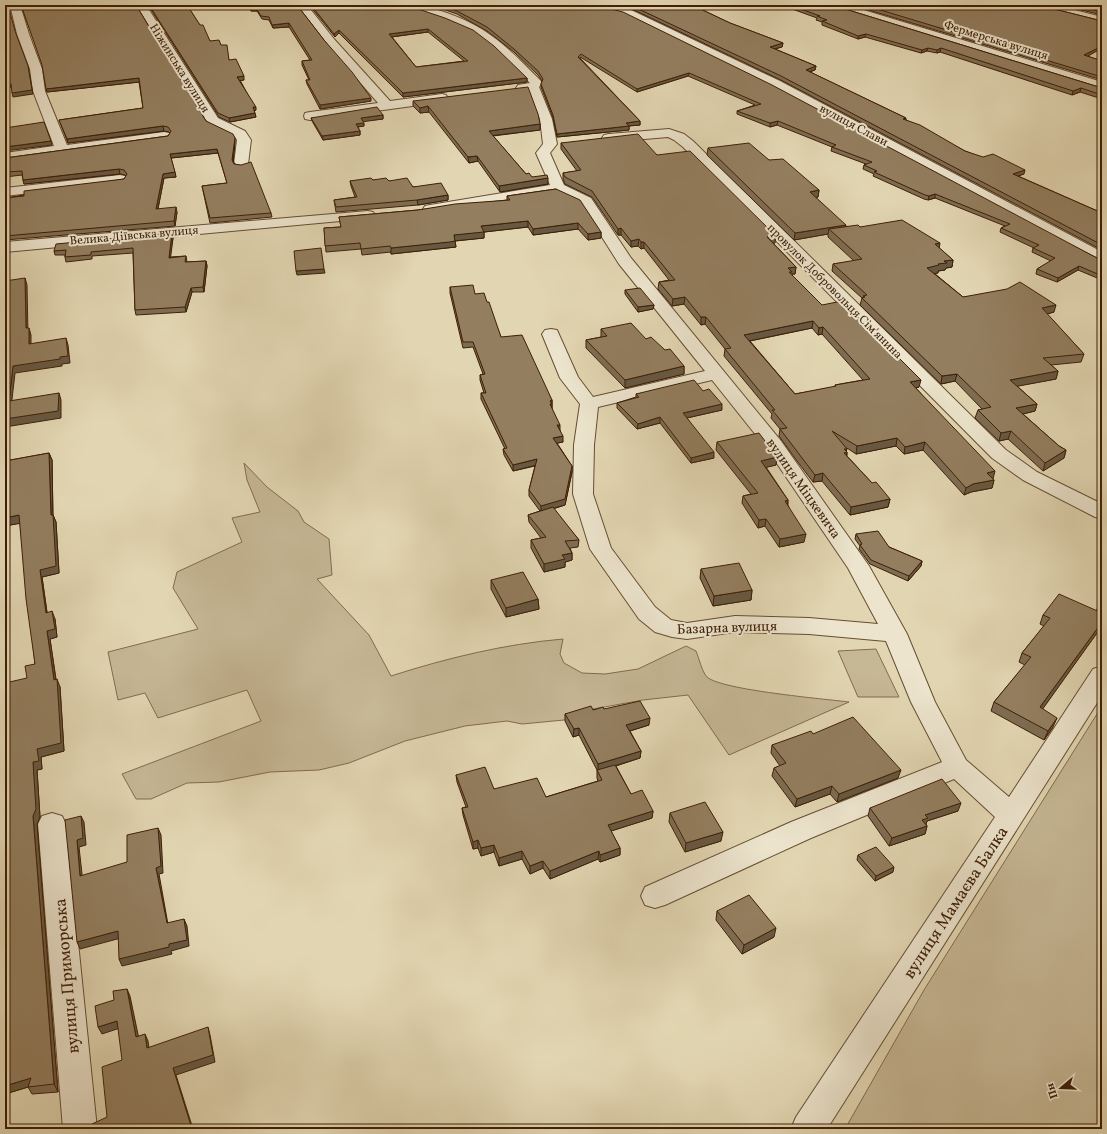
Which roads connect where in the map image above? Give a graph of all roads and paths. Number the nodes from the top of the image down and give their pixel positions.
1 (15, 5) edge
2 (141, 5) edge
3 (302, 5) edge
4 (411, 5) edge
5 (600, 5) edge
6 (836, 5) edge
7 (1042, 5) edge
8 (1102, 20) edge
9 (535, 85) junction
10 (1102, 86) edge
11 (510, 90) edge
12 (456, 96) edge
13 (386, 104) junction
14 (310, 116) dead end
15 (164, 136) edge
16 (594, 139) edge
17 (62, 149) junction
18 (5, 157) edge
19 (241, 164) edge
20 (120, 179) edge
21 (558, 188) junction
22 (5, 192) edge
23 (418, 210) edge
24 (382, 214) edge
25 (5, 247) edge
26 (1102, 258) edge
27 (551, 334) dead end
28 (715, 374) junction
29 (588, 404) junction
30 (1102, 512) edge
31 (895, 634) junction
32 (1102, 675) edge
33 (957, 767) junction
34 (1012, 815) junction
35 (52, 824) dead end
36 (655, 896) dead end
37 (80, 1129) edge
38 (808, 1129) edge

1 - 17 street
2 - 19 street, Ніжинська вулиця
3 - 13 street
4 - 9 street
5 - 26 street, вулиця Слави
6 - 10 street, Фермерська вулиця
7 - 8 street
9 - 11 street
9 - 21 street
12 - 13 street
13 - 14 street
15 - 17 street
16 - 30 street, провулок Добровольця Сім'янина
17 - 18 street
20 - 22 street
21 - 23 street
21 - 28 street, вулиця Міцкевича
24 - 25 street, Велика Діївська вулиця
27 - 29 street
28 - 29 street
28 - 31 street, вулиця Міцкевича
29 - 31 street, Базарна вулиця
31 - 33 street, вулиця Міцкевича
32 - 34 street, вулиця Мамаєва Балка
33 - 34 street, вулиця Міцкевича
33 - 36 street
34 - 38 street, вулиця Мамаєва Балка
35 - 37 street, вулиця Приморська

